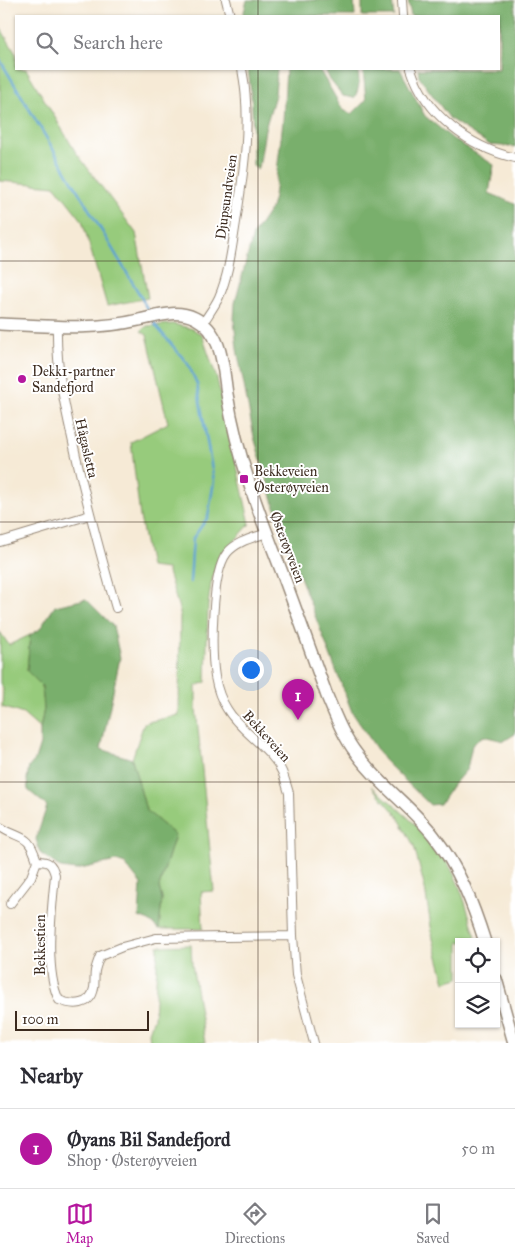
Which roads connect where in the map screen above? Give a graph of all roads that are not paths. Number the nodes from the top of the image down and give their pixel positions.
1 (226, 0) edge
2 (402, 0) edge
3 (230, 15) edge
4 (403, 15) edge
5 (242, 70) edge
6 (411, 70) edge
7 (515, 158) edge
8 (203, 323) junction
9 (0, 324) edge
10 (57, 327) junction
11 (90, 515) junction
12 (267, 533) junction
13 (0, 542) edge
14 (116, 608) dead end
15 (0, 827) edge
16 (37, 861) junction
17 (10, 904) dead end
18 (293, 936) junction
19 (484, 938) edge
20 (497, 983) edge
21 (314, 1043) edge
22 (514, 1043) edge

1 - 3 street
2 - 4 street
5 - 8 street, Djupsundveien
6 - 7 street
8 - 10 main road
8 - 12 main road, Østerøyveien
9 - 10 main road
10 - 11 street, Hågasletta
11 - 13 street
11 - 14 street, Hågasletta
12 - 18 street, Bekkeveien
12 - 19 main road, Østerøyveien
15 - 16 street
16 - 17 street
16 - 18 street, Bekkestien
18 - 21 street, Bekkeveien
20 - 22 main road

